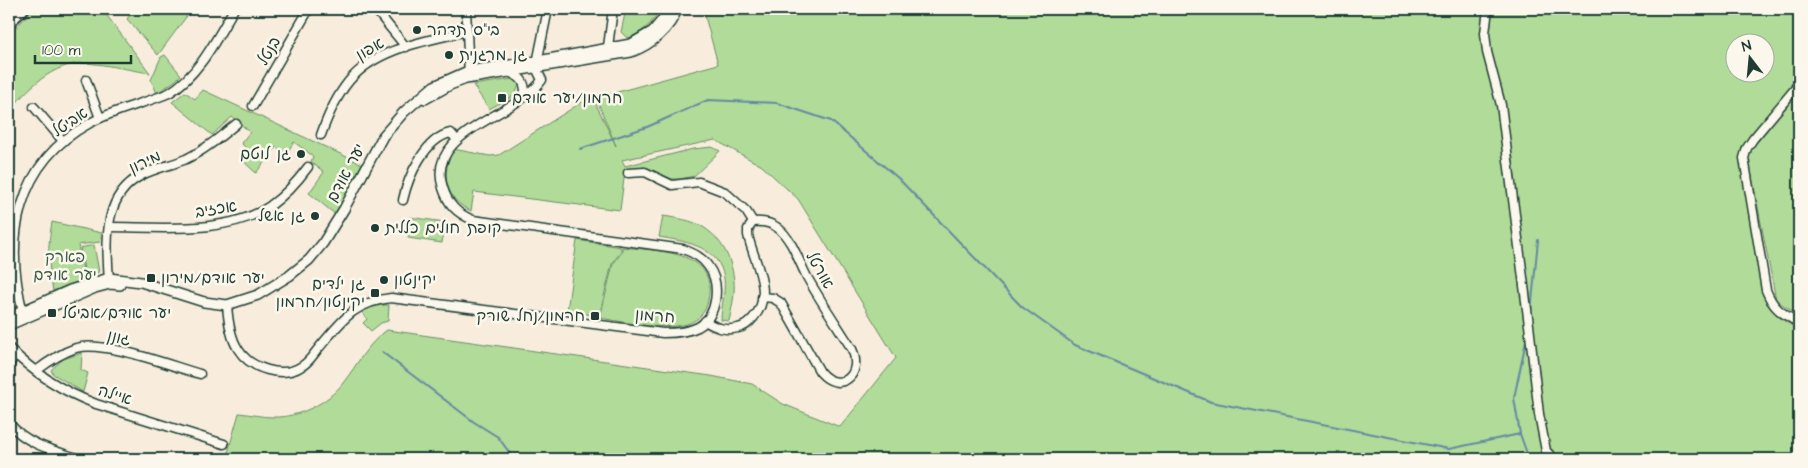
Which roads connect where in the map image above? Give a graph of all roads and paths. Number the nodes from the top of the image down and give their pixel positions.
1 (23, 9) edge
2 (234, 9) edge
3 (309, 9) edge
4 (374, 9) edge
5 (466, 9) edge
6 (548, 9) edge
7 (614, 9) edge
8 (669, 9) edge
9 (677, 9) edge
10 (1488, 9) edge
11 (9, 22) edge
12 (467, 31) junction
13 (406, 47) junction
14 (607, 53) junction
15 (537, 64) junction
16 (509, 72) junction
17 (469, 74) junction
18 (86, 80) dead end
19 (1799, 84) edge
20 (520, 100) junction
21 (253, 106) dead end
22 (34, 107) dead end
23 (100, 118) junction
24 (236, 124) dead end
25 (321, 135) dead end
26 (457, 140) junction
27 (64, 141) junction
28 (308, 168) dead end
29 (628, 173) dead end
30 (403, 200) dead end
31 (753, 222) junction
32 (108, 227) junction
33 (109, 281) junction
34 (762, 296) junction
35 (227, 305) junction
36 (24, 314) junction
37 (9, 317) edge
38 (705, 321) junction
39 (1799, 323) edge
40 (9, 325) edge
41 (9, 348) edge
42 (15, 354) junction
43 (9, 365) edge
44 (36, 371) junction
45 (200, 374) dead end
46 (9, 423) edge
47 (224, 444) dead end
48 (80, 459) edge
49 (1554, 459) edge

1 - 11 main road
2 - 23 street, אביטל
3 - 21 street, בנטל
4 - 13 street
5 - 12 street
6 - 15 street
7 - 14 street
8 - 14 street, יער אודם
9 - 14 street, יער אודם
10 - 49 street
12 - 13 street, אפון
12 - 17 street
13 - 25 street, אפון
14 - 15 street, יער אודם
15 - 16 street, יער אודם
15 - 17 street, יער אודם
15 - 20 street
16 - 17 street, יער אודם
16 - 20 street
17 - 35 street, יער אודם
18 - 23 street
19 - 39 street
20 - 26 street
22 - 27 street
23 - 27 street, אביטל
24 - 32 street, מירון
26 - 30 street
26 - 38 street
27 - 36 street, אביטל
28 - 32 street, אכזיב
29 - 31 street
31 - 34 street
31 - 34 street, אורטל
32 - 33 street, מירון
33 - 35 street, יער אודם
33 - 36 street, יער אודם
34 - 38 street
35 - 38 street, חרמון
36 - 37 street, יער אודם
36 - 40 street, יער אודם
41 - 42 street, איילה
42 - 43 street
42 - 44 street, איילה
44 - 45 street, גונן
44 - 47 street, איילה
46 - 48 street

